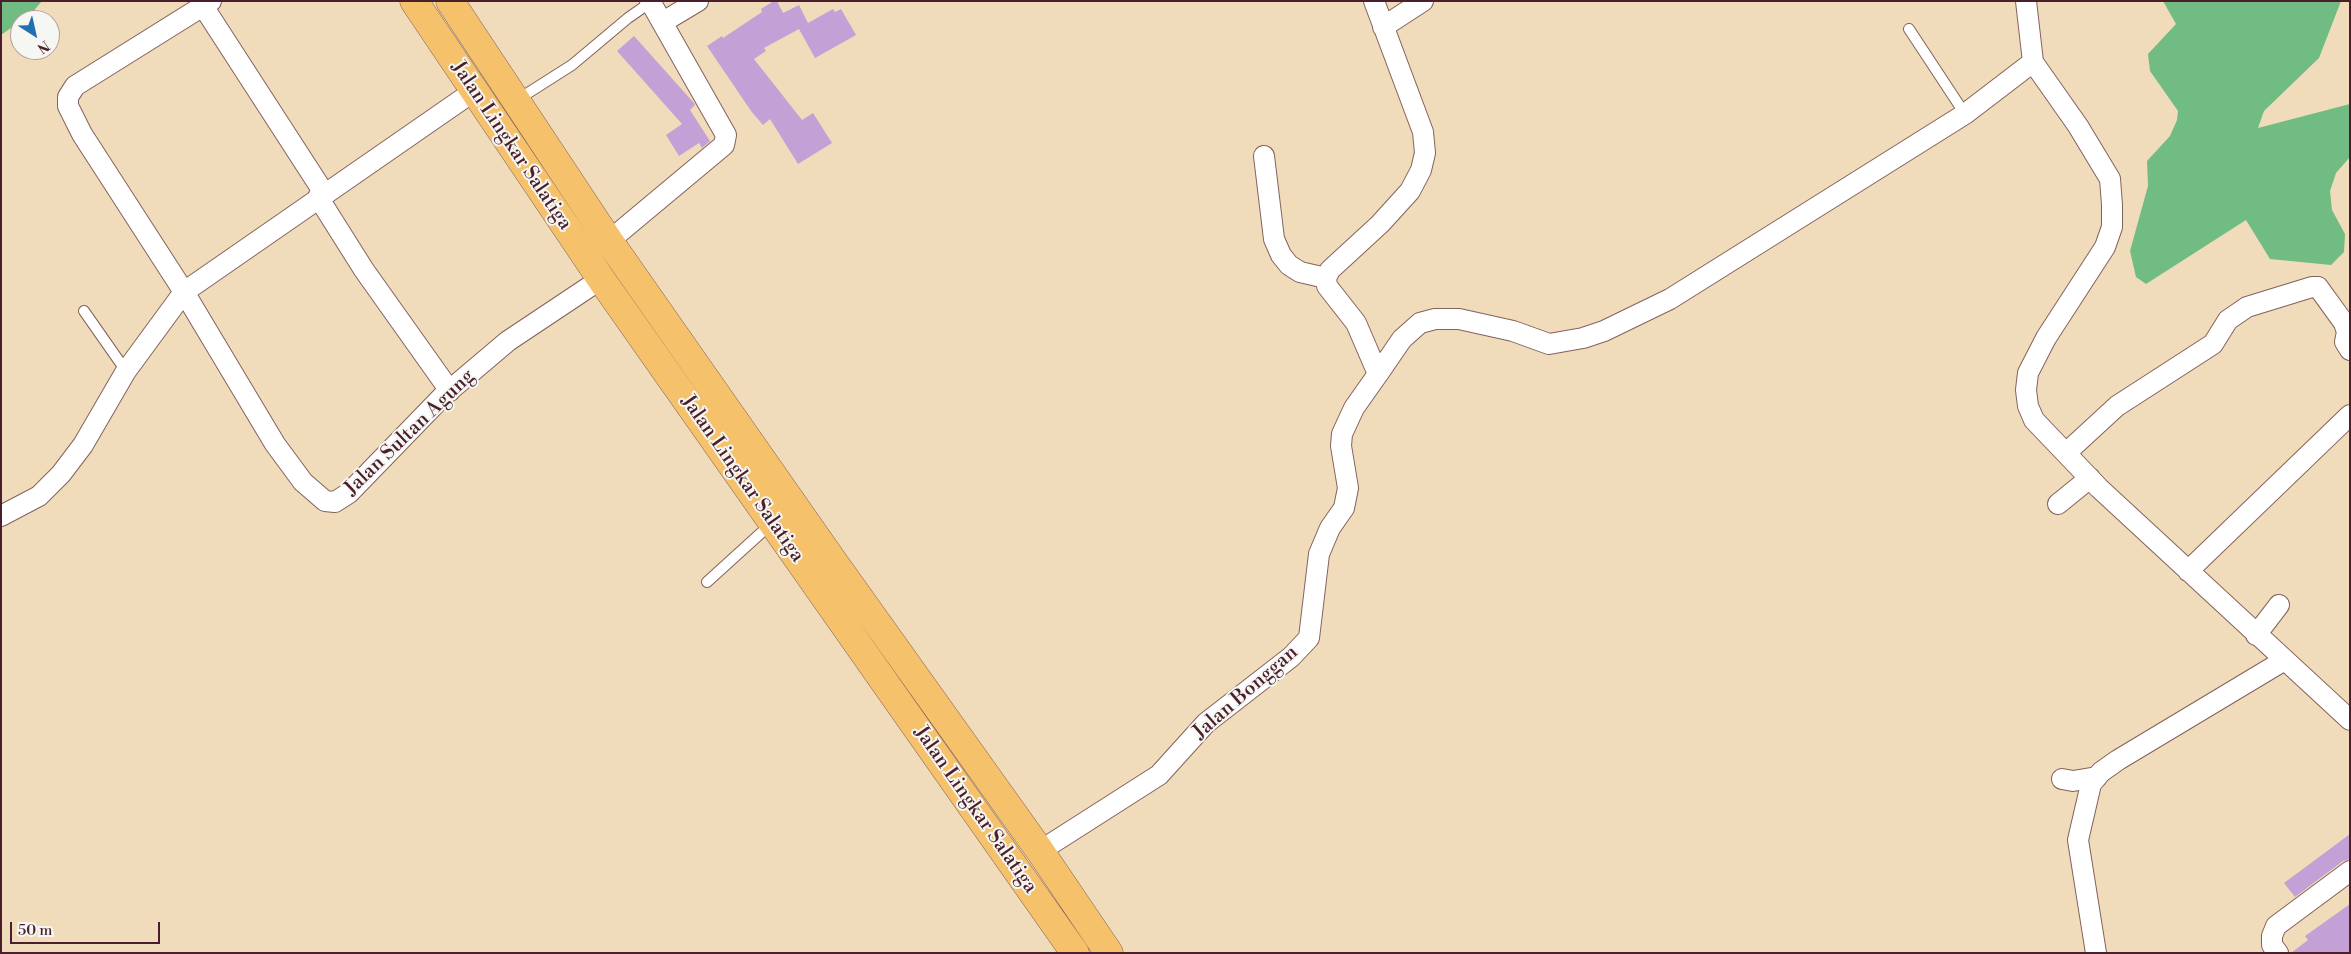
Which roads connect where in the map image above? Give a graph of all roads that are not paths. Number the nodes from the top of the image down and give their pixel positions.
1 (414, 1) edge
2 (450, 1) edge
3 (650, 1) edge
4 (698, 1) edge
5 (1374, 1) edge
6 (1423, 1) edge
7 (2026, 1) edge
8 (207, 4) edge
9 (663, 22) junction
10 (1383, 27) junction
11 (1909, 29) dead end
12 (2032, 62) junction
13 (474, 91) junction
14 (516, 101) junction
15 (1965, 114) junction
16 (1264, 156) dead end
17 (321, 195) junction
18 (609, 241) junction
19 (1326, 278) junction
20 (601, 279) junction
21 (184, 292) junction
22 (84, 311) dead end
23 (2350, 350) edge
24 (126, 371) junction
25 (1378, 374) junction
26 (450, 391) junction
27 (2350, 414) edge
28 (2066, 453) junction
29 (2090, 478) junction
30 (2058, 504) dead end
31 (1, 516) edge
32 (772, 523) junction
33 (2188, 571) junction
34 (707, 582) dead end
35 (2279, 605) dead end
36 (2256, 635) junction
37 (2283, 661) junction
38 (2350, 720) edge
39 (2097, 777) junction
40 (2062, 780) dead end
41 (1040, 851) junction
42 (2350, 872) edge
43 (1096, 948) edge
44 (1075, 953) edge
45 (2096, 953) edge
46 (2278, 953) edge

1 - 13 highway, Jalan Lingkar Salatiga
2 - 14 highway, Jalan Lingkar Salatiga
3 - 9 street
3 - 14 lane
4 - 9 street
5 - 10 street
6 - 10 street
7 - 12 street
8 - 17 street
8 - 21 street, Jalan Sultan Agung
9 - 18 street
10 - 19 street
11 - 15 lane
12 - 15 street, Jalan Bonggan
12 - 28 street
13 - 17 street
13 - 20 highway, Jalan Lingkar Salatiga
14 - 18 highway, Jalan Lingkar Salatiga
15 - 25 street, Jalan Bonggan
16 - 19 street
17 - 21 street
17 - 26 street
18 - 41 highway, Jalan Lingkar Salatiga
19 - 25 street
20 - 26 street, Jalan Sultan Agung
20 - 32 highway, Jalan Lingkar Salatiga
21 - 24 street
21 - 26 street, Jalan Sultan Agung
22 - 24 lane
23 - 28 street
24 - 31 street
25 - 41 street, Jalan Bonggan
27 - 33 street
28 - 29 street
29 - 30 street
29 - 33 street
32 - 34 lane
32 - 44 highway, Jalan Lingkar Salatiga
33 - 36 street
35 - 36 street
36 - 37 street
37 - 38 street
37 - 39 street
39 - 40 street
39 - 45 street
41 - 43 highway, Jalan Lingkar Salatiga
42 - 46 street

